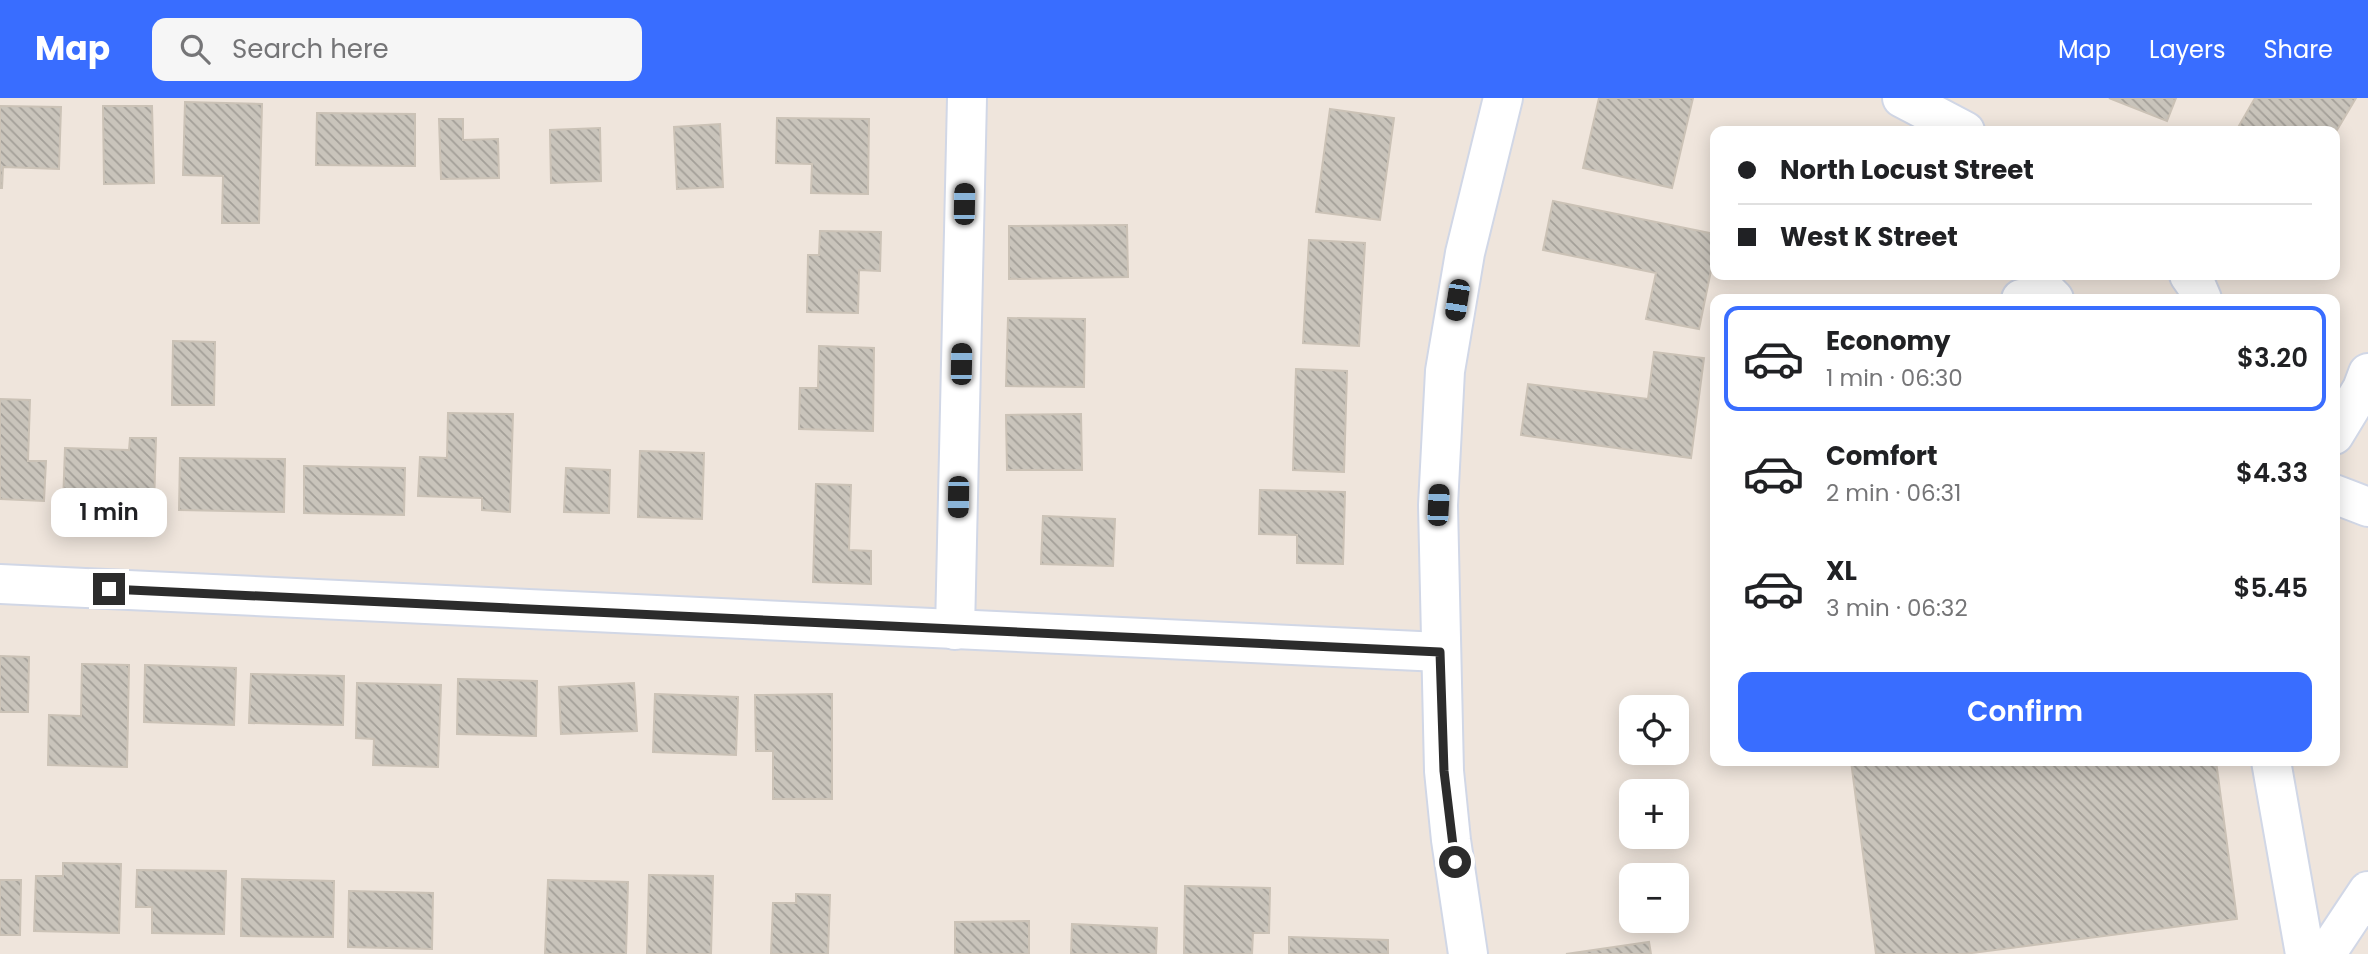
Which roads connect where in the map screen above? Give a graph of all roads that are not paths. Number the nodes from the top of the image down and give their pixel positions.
1 (967, 98) edge
2 (1503, 98) edge
3 (1902, 98) edge
4 (1955, 126) edge
5 (2368, 373) edge
6 (2340, 425) edge
7 (2340, 496) edge
8 (2368, 507) edge
9 (0, 584) edge
10 (955, 630) junction
11 (1440, 652) junction
12 (2272, 766) edge
13 (2368, 891) edge
14 (1468, 954) edge
15 (2305, 954) edge
16 (2326, 954) edge

1 - 10 street
2 - 11 street
3 - 4 street
5 - 6 street
7 - 8 street
9 - 10 street
10 - 11 street
11 - 14 street
12 - 15 street
13 - 16 street

